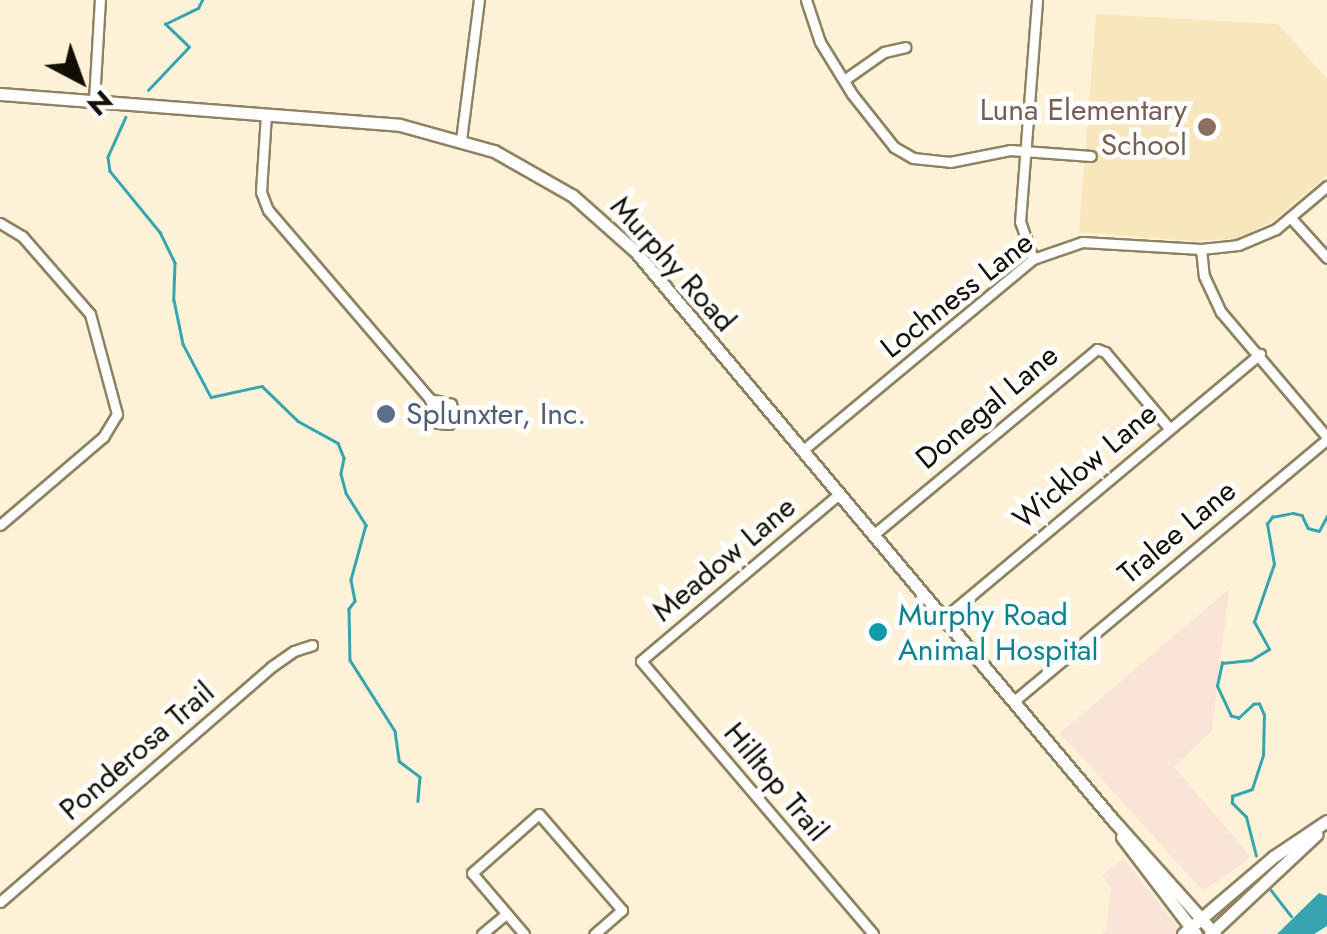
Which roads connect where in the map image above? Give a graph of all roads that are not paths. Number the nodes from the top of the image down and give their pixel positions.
1 (100, 0) edge
2 (478, 0) edge
3 (806, 0) edge
4 (1036, 0) edge
5 (905, 46) dead end
6 (844, 80) junction
7 (0, 94) edge
8 (94, 100) junction
9 (266, 114) junction
10 (461, 140) junction
11 (1026, 151) junction
12 (1091, 156) dead end
13 (1327, 186) edge
14 (1290, 217) junction
15 (0, 223) edge
16 (1201, 248) junction
17 (1327, 258) edge
18 (1034, 259) junction
19 (1260, 354) junction
20 (430, 399) dead end
21 (1169, 428) junction
22 (1327, 438) edge
23 (803, 450) junction
24 (840, 494) junction
25 (0, 525) edge
26 (874, 535) junction
27 (944, 618) junction
28 (312, 645) dead end
29 (641, 661) joint
30 (1014, 701) junction
31 (1112, 820) junction
32 (1327, 823) edge
33 (0, 902) edge
34 (506, 914) junction
35 (1202, 918) junction
36 (1190, 932) edge
37 (1213, 933) edge
38 (482, 934) edge
39 (524, 934) edge
40 (594, 934) edge
41 (873, 934) edge

1 - 8 street
2 - 10 street
3 - 6 street
4 - 11 street
5 - 6 street
6 - 11 street
7 - 8 main road, Murphy Road
8 - 9 main road, Murphy Road
9 - 10 main road, Murphy Road
9 - 20 street
10 - 23 main road, Murphy Road
11 - 12 street
11 - 18 street
13 - 14 street, Lochness Lane
14 - 16 street, Lochness Lane
14 - 17 street
15 - 25 street
16 - 18 street, Lochness Lane
16 - 19 street
18 - 23 street, Lochness Lane
19 - 21 street, Wicklow Lane
19 - 22 street
21 - 26 street, Donegal Lane
21 - 27 street, Wicklow Lane
22 - 30 street, Tralee Lane
23 - 24 main road, Murphy Road
24 - 26 main road, Murphy Road
24 - 29 street, Meadow Lane
26 - 27 main road, Murphy Road
27 - 30 main road, Murphy Road
28 - 33 street, Ponderosa Trail
29 - 41 street, Hilltop Trail
30 - 31 main road, Murphy Road
31 - 35 main road, Murphy Road
31 - 36 main road, Murphy Road
32 - 35 main road
32 - 37 main road
34 - 38 street
34 - 39 street
34 - 40 street
35 - 36 main road
35 - 37 main road, Murphy Road

